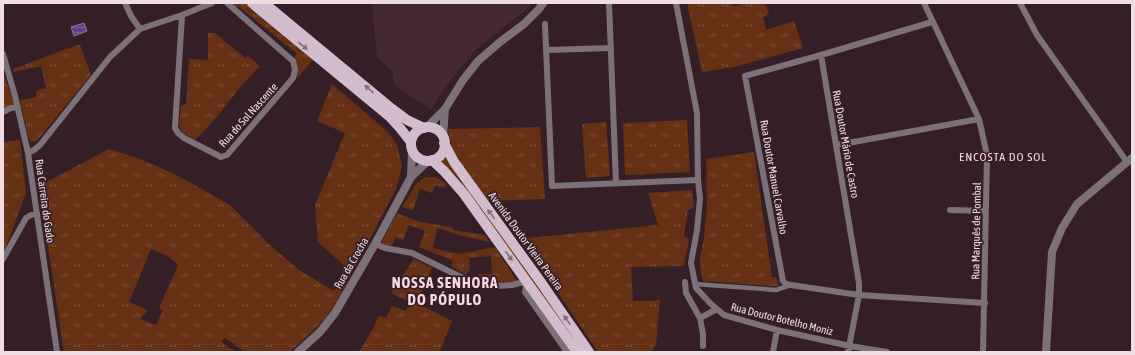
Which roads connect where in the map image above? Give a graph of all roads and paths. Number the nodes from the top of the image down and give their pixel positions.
1 (125, 3) edge
2 (212, 3) edge
3 (227, 3) edge
4 (252, 3) edge
5 (264, 3) edge
6 (543, 3) edge
7 (610, 3) edge
8 (676, 3) edge
9 (924, 3) edge
10 (1020, 3) edge
11 (182, 15) junction
12 (932, 22) junction
13 (545, 24) dead end
14 (140, 30) junction
15 (611, 48) junction
16 (547, 50) junction
17 (3, 54) edge
18 (821, 55) junction
19 (18, 107) junction
20 (445, 109) junction
21 (3, 112) edge
22 (979, 119) junction
23 (425, 128) junction
24 (444, 140) junction
25 (836, 145) junction
26 (412, 147) junction
27 (28, 153) junction
28 (430, 160) junction
29 (1130, 160) edge
30 (411, 177) junction
31 (698, 180) junction
32 (616, 183) junction
33 (950, 210) dead end
34 (986, 211) junction
35 (37, 214) junction
36 (375, 244) junction
37 (3, 259) edge
38 (526, 281) junction
39 (684, 282) dead end
40 (695, 284) junction
41 (791, 285) junction
42 (859, 294) junction
43 (985, 303) junction
44 (718, 309) junction
45 (700, 318) junction
46 (777, 330) junction
47 (704, 346) dead end
48 (849, 349) edge
49 (57, 352) edge
50 (298, 352) edge
51 (567, 352) edge
52 (577, 352) edge
53 (589, 352) edge
54 (773, 352) edge
55 (887, 352) edge
56 (983, 352) edge
57 (1046, 352) edge

1 - 14 street
2 - 11 street
3 - 11 street, Rua do Sol Nascente
4 -> 26 main road
23 -> 5 main road
6 - 20 street
7 - 15 street
8 - 31 street, Rua Doutor Botelho Moniz
9 - 12 street, Rua Marquês de Pombal
10 - 29 street
11 - 14 street
12 - 18 street
12 - 22 street, Rua Marquês de Pombal
13 - 16 street
14 - 27 street
15 - 16 street
15 - 32 street
16 - 32 street
17 - 19 street, Rua Carreira do Gado
18 - 25 street, Rua Doutor Mário de Castro
18 - 41 street, Rua Doutor Manuel Carvalho
19 - 21 street
19 - 27 street, Rua Carreira do Gado
20 - 23 street
20 - 24 street
22 - 25 street
22 - 34 street, Rua Marquês de Pombal
23 - 24 main road
23 - 26 main road
24 - 28 main road
53 -> 24 main road, Avenida Doutor Vieira Pereira
25 - 42 street, Rua Doutor Mário de Castro
26 - 28 main road
26 - 30 street, Rua da Crocha
27 - 35 street, Rua Carreira do Gado
28 - 30 street, Rua da Crocha
28 -> 38 main road, Avenida Doutor Vieira Pereira
29 - 57 street
30 - 36 street, Rua da Crocha
31 - 32 street
31 - 40 street, Rua Doutor Botelho Moniz
33 - 34 street
34 - 43 street, Rua Marquês de Pombal
35 - 37 street
35 - 49 street, Rua Carreira do Gado
36 - 38 street
36 - 50 street, Rua da Crocha
38 - 51 street, Avenida Doutor Vieira Pereira
38 - 52 main road, Avenida Doutor Vieira Pereira
39 - 45 street
40 - 41 street
40 - 44 street, Rua Doutor Botelho Moniz
41 - 42 street
42 - 43 street
42 - 48 street, Rua Doutor Mário de Castro
43 - 56 street, Rua Marquês de Pombal
44 - 45 street
44 - 46 street, Rua Doutor Botelho Moniz
45 - 47 street
46 - 48 street, Rua Doutor Botelho Moniz
46 - 54 street
48 - 55 street, Rua Doutor Botelho Moniz

